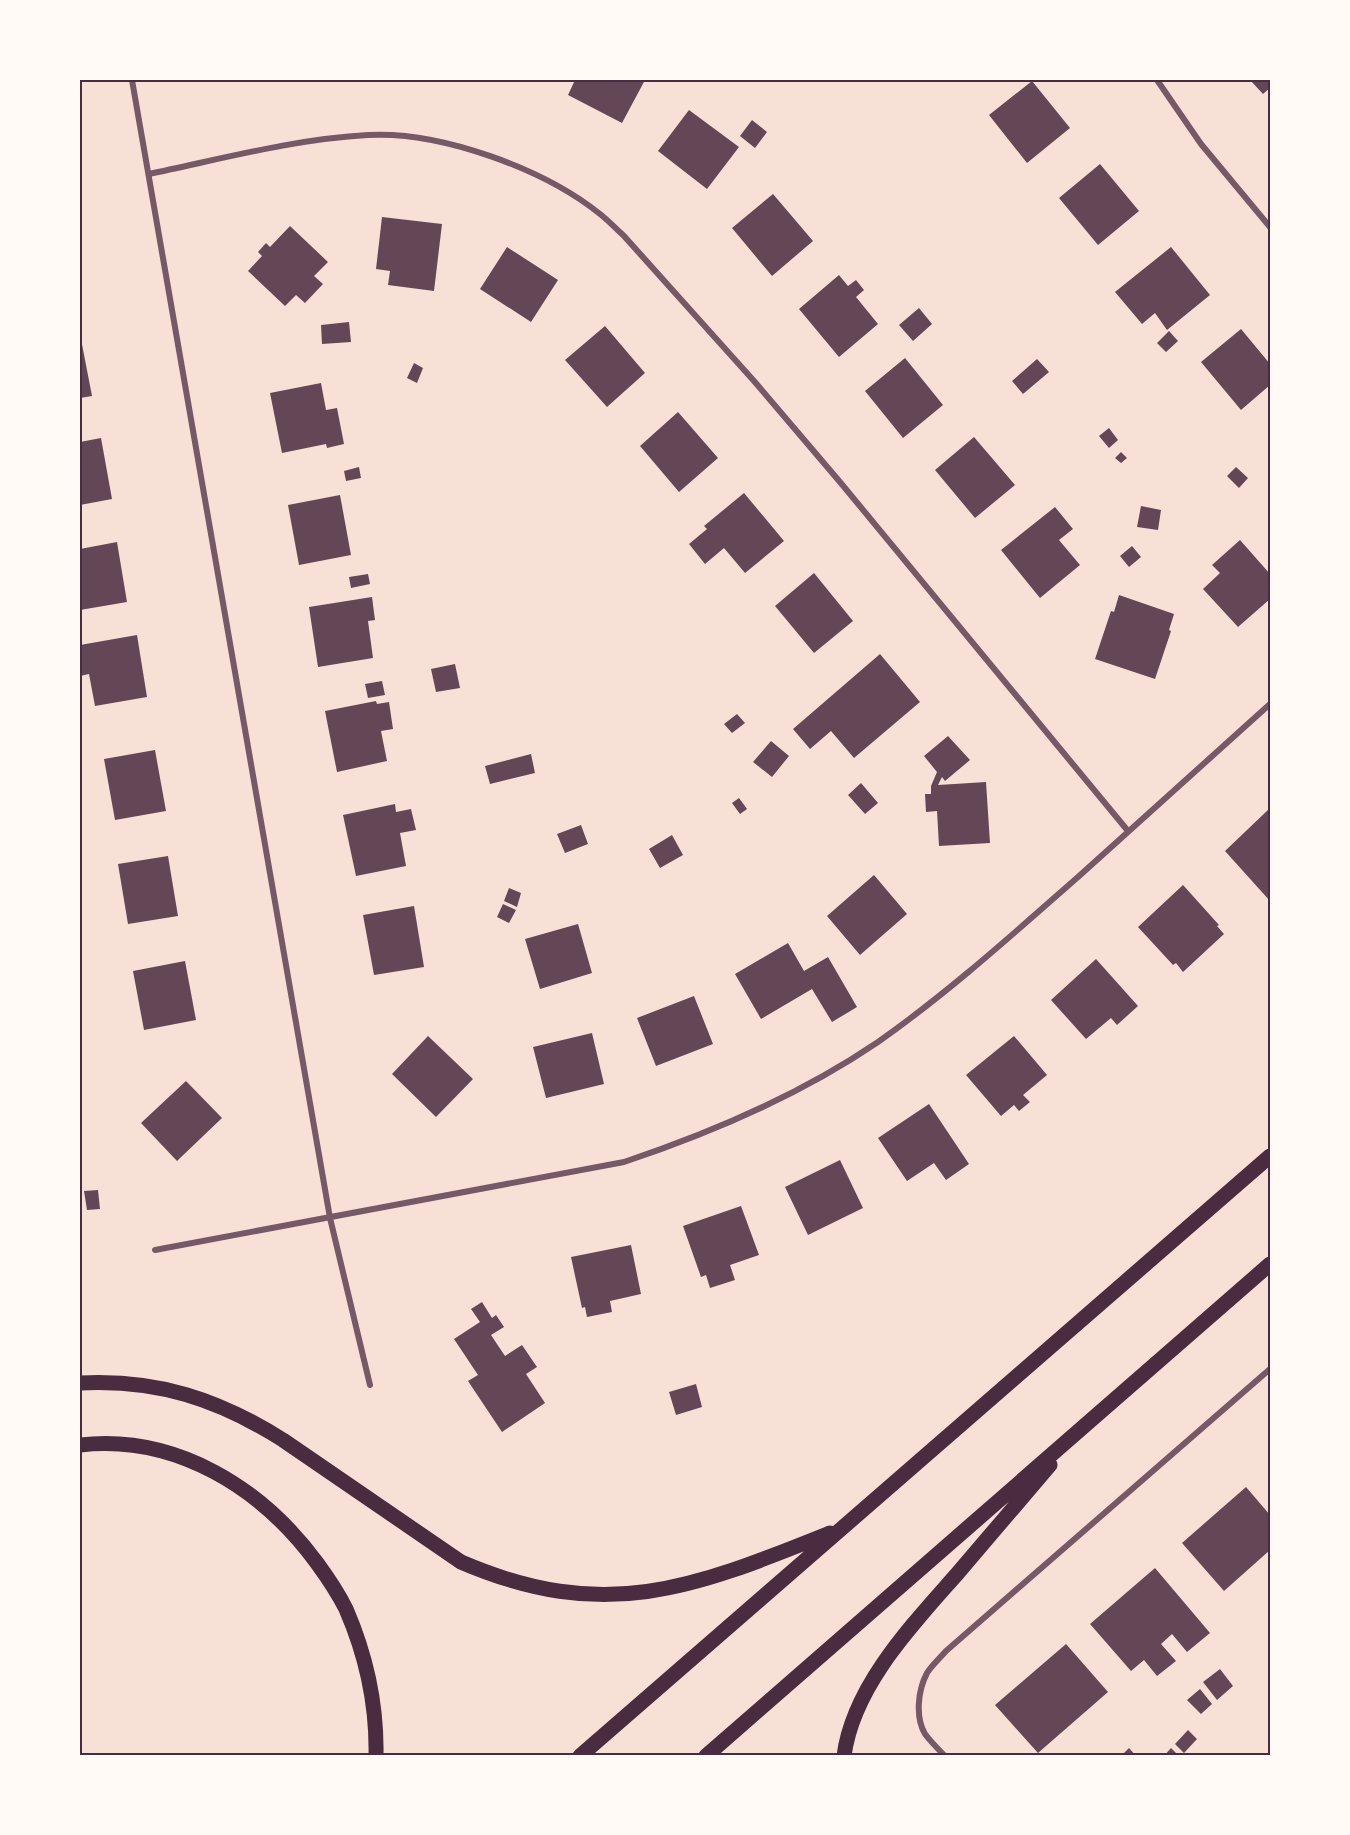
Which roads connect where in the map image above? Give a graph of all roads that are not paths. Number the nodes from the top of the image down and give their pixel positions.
1 (132, 80) edge
2 (1157, 80) edge
3 (149, 174) junction
4 (1270, 227) edge
5 (1270, 704) edge
6 (1128, 831) junction
7 (1270, 1156) edge
8 (330, 1218) junction
9 (155, 1250) dead end
10 (1270, 1264) edge
11 (1270, 1369) edge
12 (80, 1383) edge
13 (370, 1385) dead end
14 (1085, 1425) junction
15 (80, 1445) edge
16 (842, 1529) junction
17 (376, 1755) edge
18 (580, 1755) edge
19 (706, 1755) edge
20 (844, 1755) edge
21 (945, 1755) edge

1 - 3 street
2 - 4 street
3 - 6 street
3 - 8 street
5 - 6 street
6 - 8 street
7 - 16 main road
8 - 9 street
8 - 13 street
10 - 14 main road
11 - 21 street
12 - 16 main road
14 - 19 main road
14 - 20 main road
15 - 17 main road
16 - 18 main road

